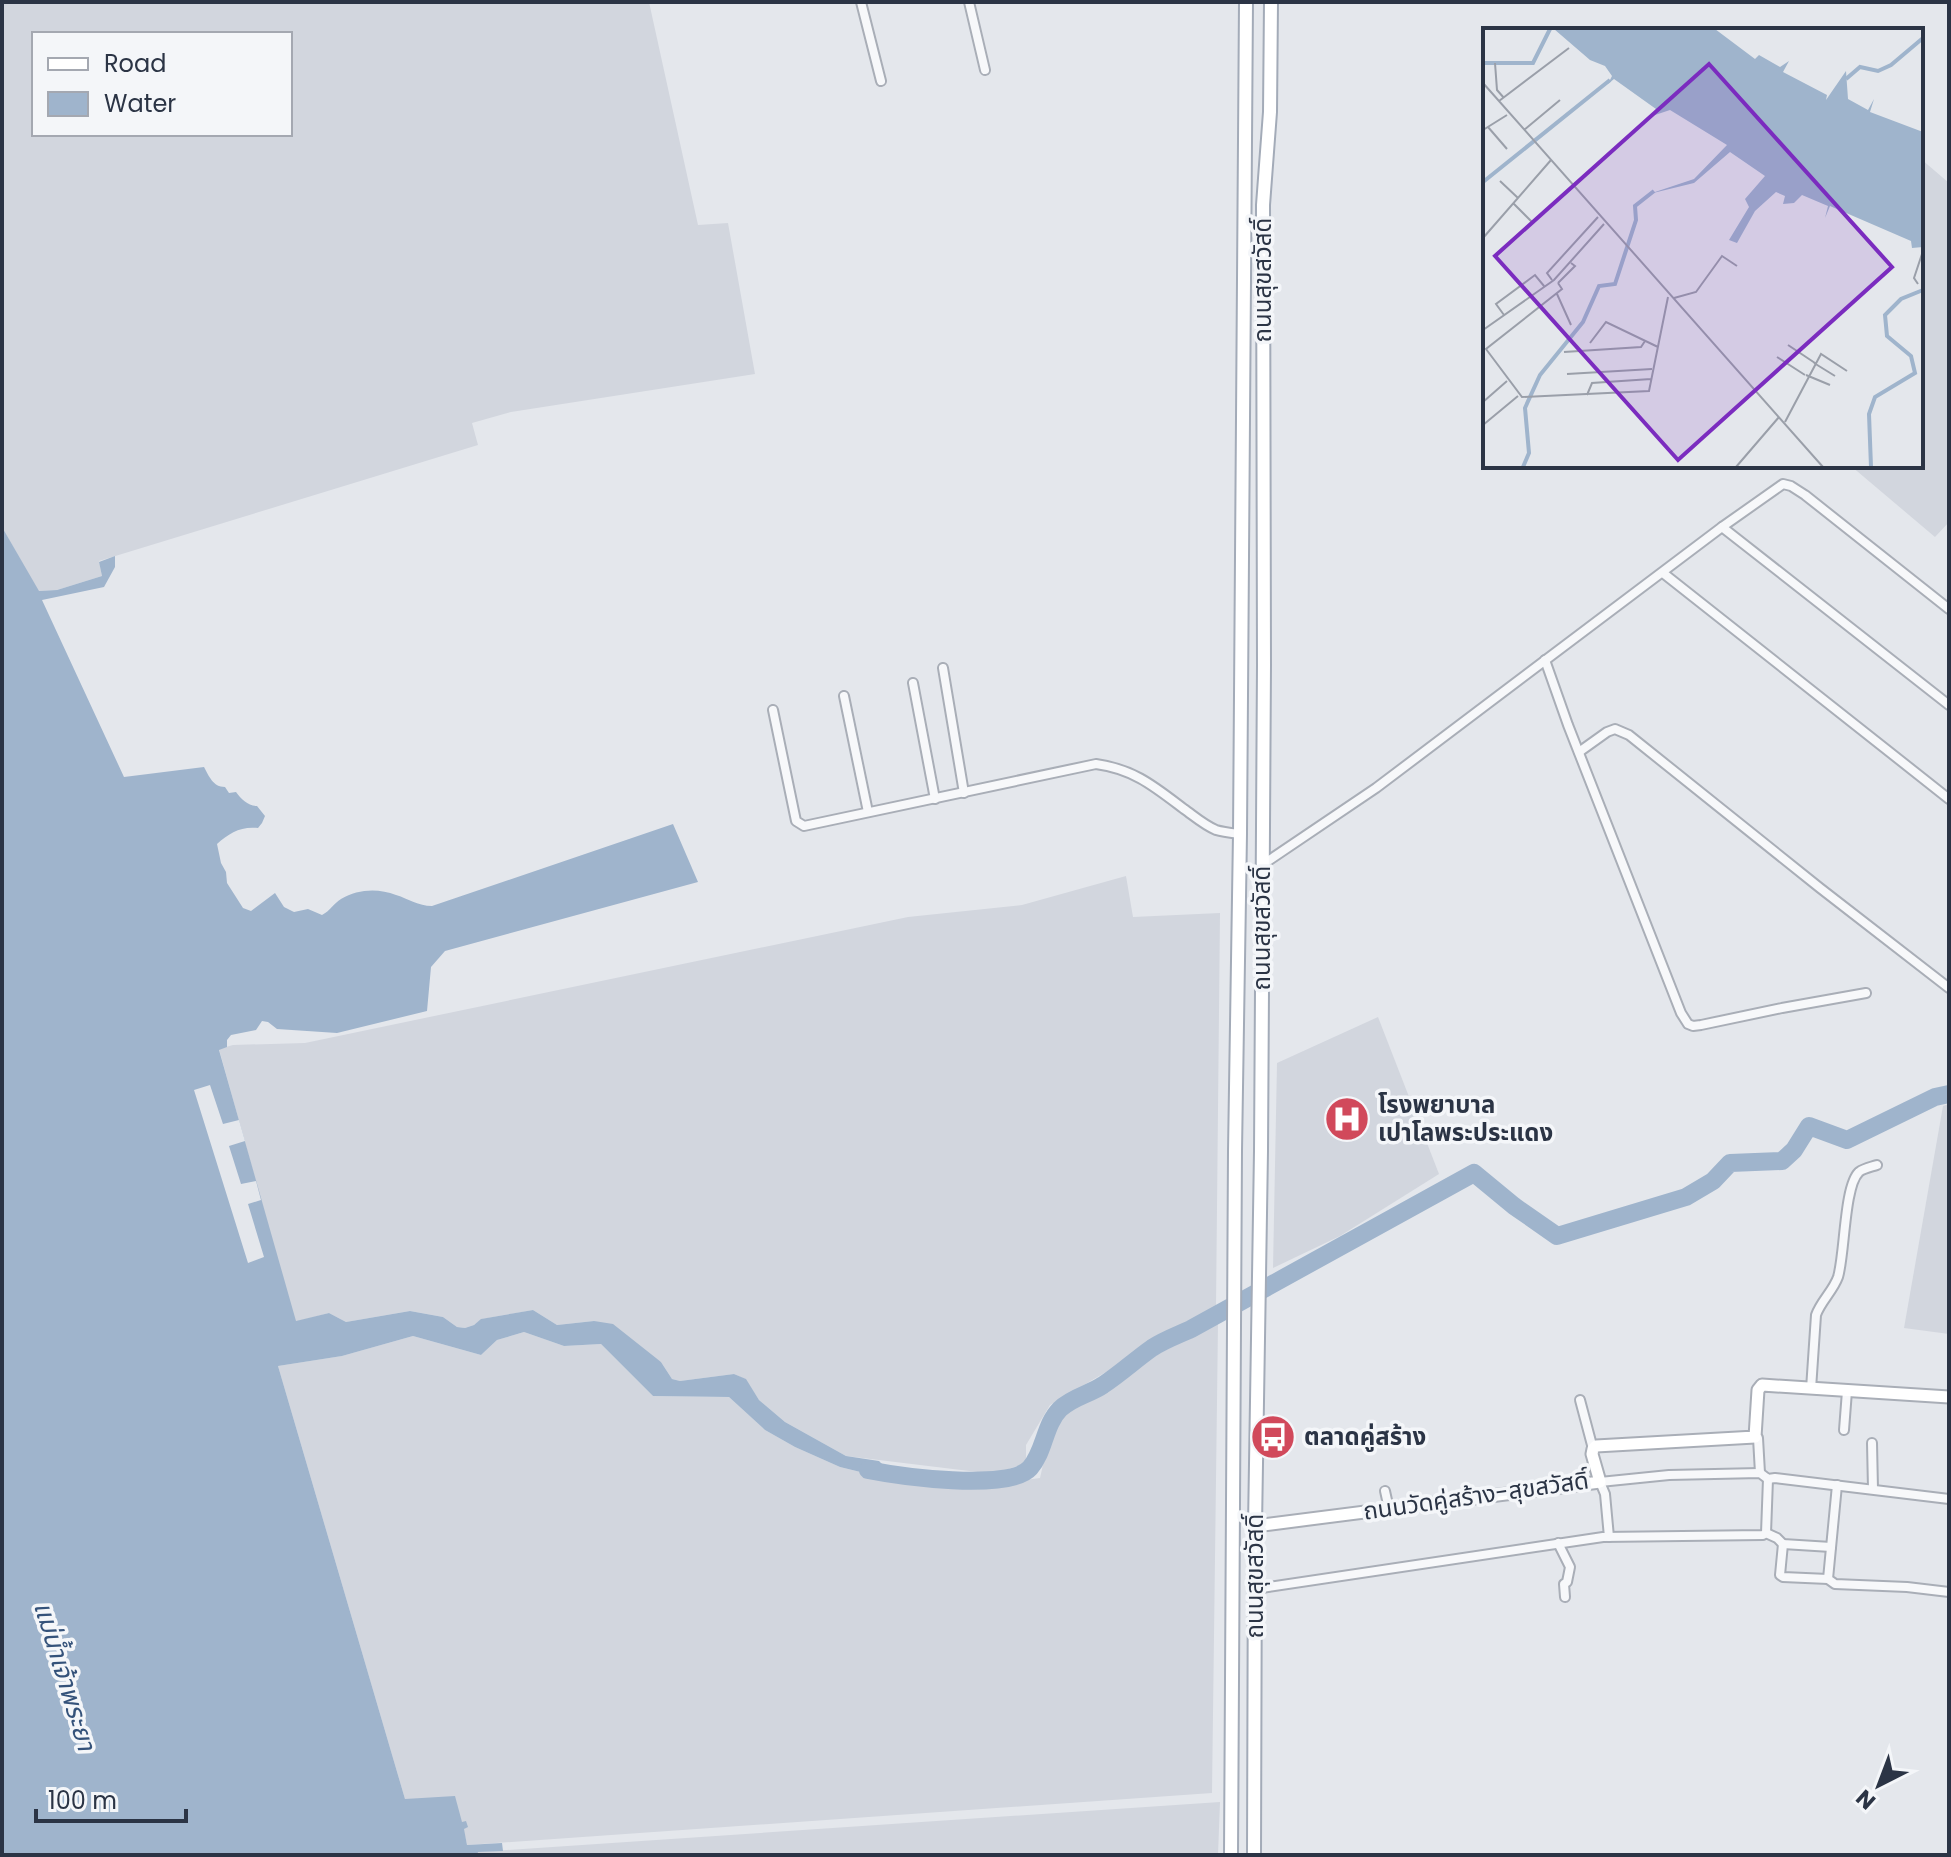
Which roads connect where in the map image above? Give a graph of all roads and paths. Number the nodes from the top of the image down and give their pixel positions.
1 (861, 2) edge
2 (969, 2) edge
3 (1246, 2) edge
4 (1271, 2) edge
5 (985, 70) dead end
6 (881, 81) dead end
7 (1722, 527) junction
8 (1663, 573) junction
9 (1949, 609) edge
10 (1545, 660) junction
11 (943, 668) dead end
12 (913, 683) dead end
13 (844, 696) dead end
14 (1949, 705) edge
15 (773, 710) dead end
16 (1579, 752) junction
17 (964, 793) junction
18 (935, 799) junction
19 (1949, 799) edge
20 (868, 812) junction
21 (1240, 834) junction
22 (1262, 865) junction
23 (1949, 988) edge
24 (1866, 993) dead end
25 (1877, 1165) dead end
26 (1811, 1389) junction
27 (1847, 1391) junction
28 (1949, 1397) edge
29 (1580, 1400) dead end
30 (1844, 1430) dead end
31 (1755, 1437) junction
32 (1872, 1443) dead end
33 (1593, 1449) junction
34 (1764, 1476) junction
35 (1600, 1482) junction
36 (1837, 1485) junction
37 (1873, 1489) junction
38 (1385, 1491) dead end
39 (1949, 1499) edge
40 (1389, 1509) junction
41 (1255, 1526) junction
42 (1766, 1533) junction
43 (1609, 1537) junction
44 (1558, 1543) junction
45 (1783, 1544) junction
46 (1831, 1547) junction
47 (1828, 1579) junction
48 (1255, 1589) junction
49 (1949, 1592) edge
50 (1565, 1597) dead end
51 (1231, 1855) edge
52 (1254, 1855) edge

1 - 6 street
2 - 5 street
3 - 21 main road, ถนนสุขสวัสดิ์
4 - 22 main road, ถนนสุขสวัสดิ์
7 - 8 street
7 - 9 street
7 - 14 street
8 - 10 street
8 - 19 street
10 - 16 street
10 - 22 street
11 - 17 street
12 - 18 street
13 - 20 street
15 - 20 street
16 - 23 street
16 - 24 street
17 - 18 street
17 - 21 street
18 - 20 street
21 - 51 main road, ถนนสุขสวัสดิ์
22 - 41 main road, ถนนสุขสวัสดิ์
25 - 26 street
26 - 27 street
26 - 31 street
27 - 28 street
27 - 30 street
29 - 33 street
31 - 33 street, ถนนวัดคู่สร้าง-สุขสวัสดิ์
31 - 34 street
32 - 37 street
33 - 35 street, ถนนวัดคู่สร้าง-สุขสวัสดิ์
34 - 35 street
34 - 36 street
34 - 42 street
35 - 40 street, ถนนวัดคู่สร้าง-สุขสวัสดิ์
35 - 43 street
36 - 37 street
36 - 46 street
37 - 39 street
38 - 40 street
40 - 41 street, ถนนวัดคู่สร้าง-สุขสวัสดิ์
41 - 48 main road, ถนนสุขสวัสดิ์
42 - 43 street
42 - 45 street
43 - 44 street
44 - 48 street
44 - 50 street
45 - 46 street
45 - 47 street
46 - 47 street
47 - 49 street
48 - 52 main road, ถนนสุขสวัสดิ์

